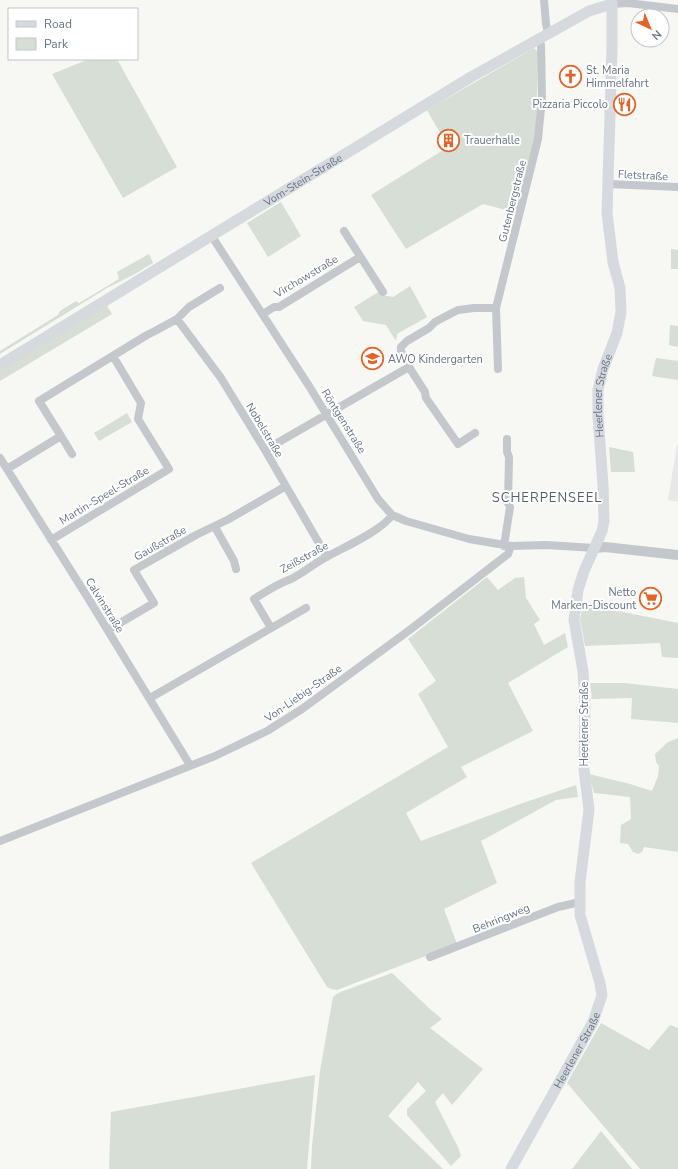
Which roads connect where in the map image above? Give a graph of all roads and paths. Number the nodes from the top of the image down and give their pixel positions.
1 (544, 0) edge
2 (612, 2) edge
3 (678, 9) edge
4 (548, 33) junction
5 (538, 38) junction
6 (608, 184) junction
7 (678, 187) edge
8 (344, 231) dead end
9 (211, 235) junction
10 (360, 257) junction
11 (220, 288) dead end
12 (383, 292) dead end
13 (496, 308) junction
14 (263, 314) junction
15 (177, 319) junction
16 (113, 356) junction
17 (0, 365) edge
18 (409, 367) junction
19 (498, 369) dead end
20 (327, 414) junction
21 (475, 433) dead end
22 (61, 436) junction
23 (507, 439) dead end
24 (265, 450) junction
25 (72, 454) dead end
26 (0, 458) edge
27 (7, 469) junction
28 (286, 486) junction
29 (392, 515) junction
30 (215, 527) junction
31 (51, 540) junction
32 (507, 546) junction
33 (595, 548) junction
34 (678, 555) edge
35 (327, 557) junction
36 (236, 569) dead end
37 (306, 608) dead end
38 (271, 628) junction
39 (108, 630) junction
40 (150, 698) junction
41 (190, 765) junction
42 (0, 841) edge
43 (580, 902) junction
44 (430, 957) dead end
45 (511, 1169) edge

1 - 4 street
2 - 3 street
2 - 4 main road, Vom-Stein-Straße
2 - 6 main road, Heerlener Straße
4 - 5 main road, Vom-Stein-Straße
5 - 9 main road, Vom-Stein-Straße
5 - 13 street, Gutenbergstraße
6 - 7 street, Fletstraße
6 - 33 main road, Heerlener Straße
8 - 10 street
9 - 14 street, Röntgenstraße
9 - 17 main road, Vom-Stein-Straße
10 - 12 street
10 - 14 street, Virchowstraße
11 - 15 street
13 - 18 street
13 - 19 street, Gutenbergstraße
14 - 20 street, Röntgenstraße
15 - 16 street
15 - 24 street, Nobelstraße
16 - 22 street
16 - 31 street, Martin-Speel-Straße
18 - 20 street
18 - 21 street
20 - 24 street
20 - 29 street, Röntgenstraße
22 - 25 street
22 - 27 street
23 - 32 street
24 - 28 street, Nobelstraße
26 - 27 street, Calvinstraße
27 - 31 street, Calvinstraße
28 - 30 street, Gaußstraße
28 - 35 street, Nobelstraße
29 - 32 street, Röntgenstraße
29 - 35 street, Zeißstraße
30 - 36 street
30 - 39 street, Gaußstraße
31 - 39 street, Calvinstraße
32 - 33 street
32 - 41 street, Von-Liebig-Straße
33 - 34 street
33 - 43 main road, Heerlener Straße
35 - 38 street, Zeißstraße
37 - 38 street
38 - 40 street
39 - 40 street, Calvinstraße
40 - 41 street, Calvinstraße
41 - 42 street, Von-Liebig-Straße
43 - 44 street, Behringweg
43 - 45 main road, Heerlener Straße

